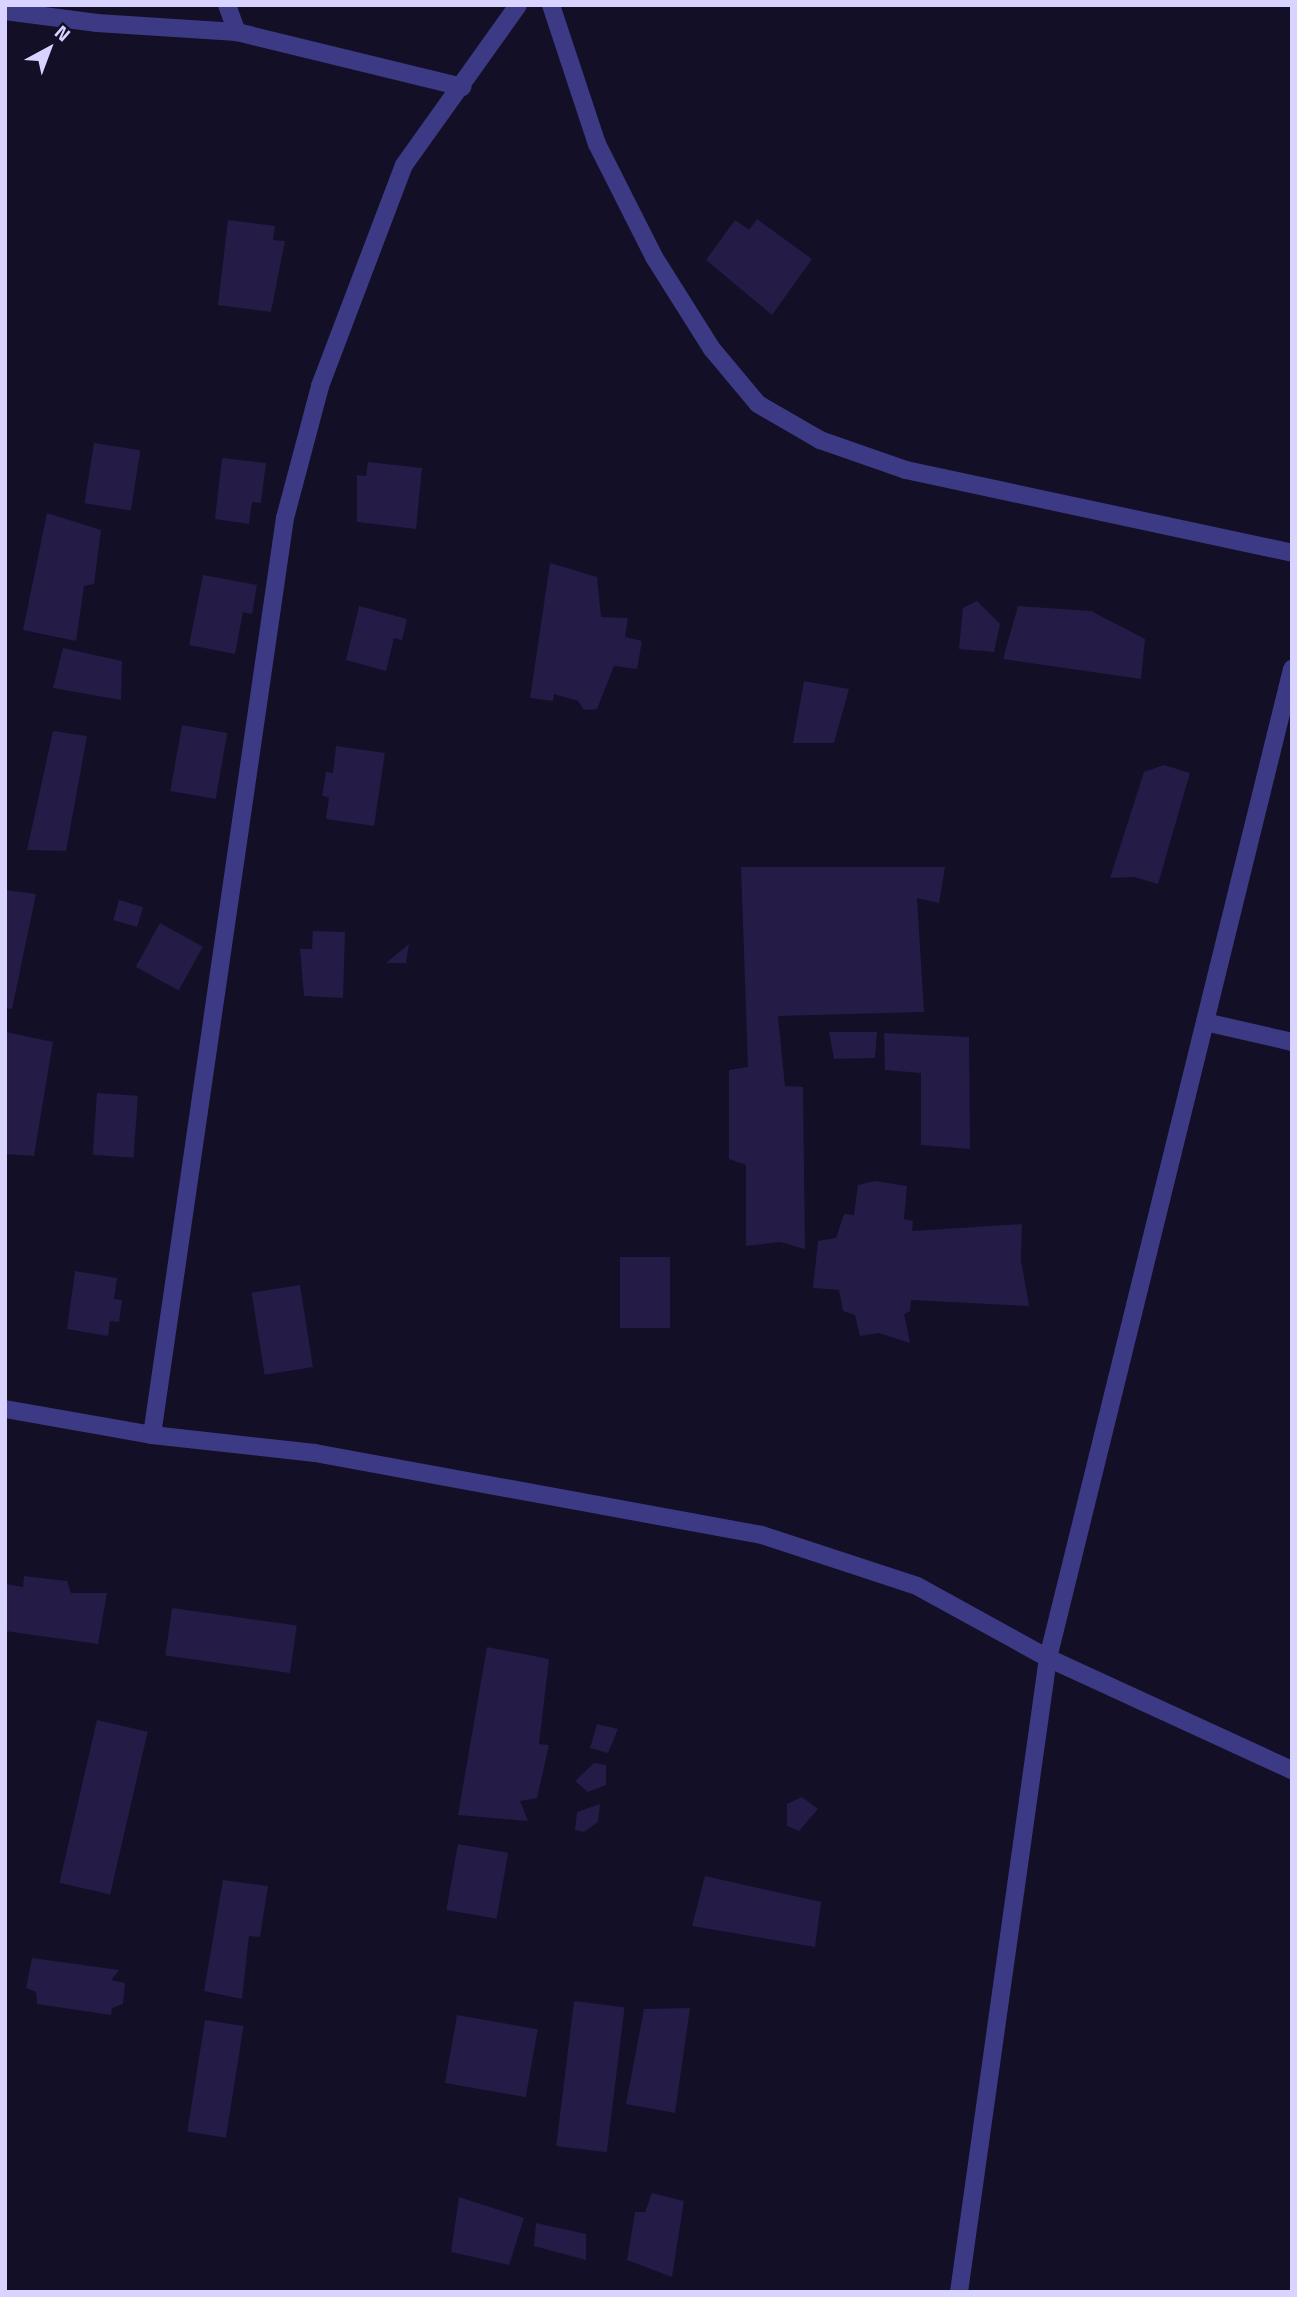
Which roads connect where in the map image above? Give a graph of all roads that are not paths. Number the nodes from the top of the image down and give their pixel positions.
1 (227, 5) edge
2 (518, 5) edge
3 (551, 5) edge
4 (5, 11) edge
5 (237, 32) junction
6 (462, 87) junction
7 (1292, 553) edge
8 (1292, 669) edge
9 (1205, 1022) junction
10 (1292, 1042) edge
11 (5, 1409) edge
12 (152, 1435) junction
13 (1048, 1658) junction
14 (1292, 1770) edge
15 (959, 2292) edge

1 - 5 street
2 - 6 street
3 - 7 street
4 - 5 street
5 - 6 street
6 - 12 street
8 - 9 street
9 - 10 street
9 - 13 street
11 - 12 street
12 - 13 street
13 - 14 street
13 - 15 street

